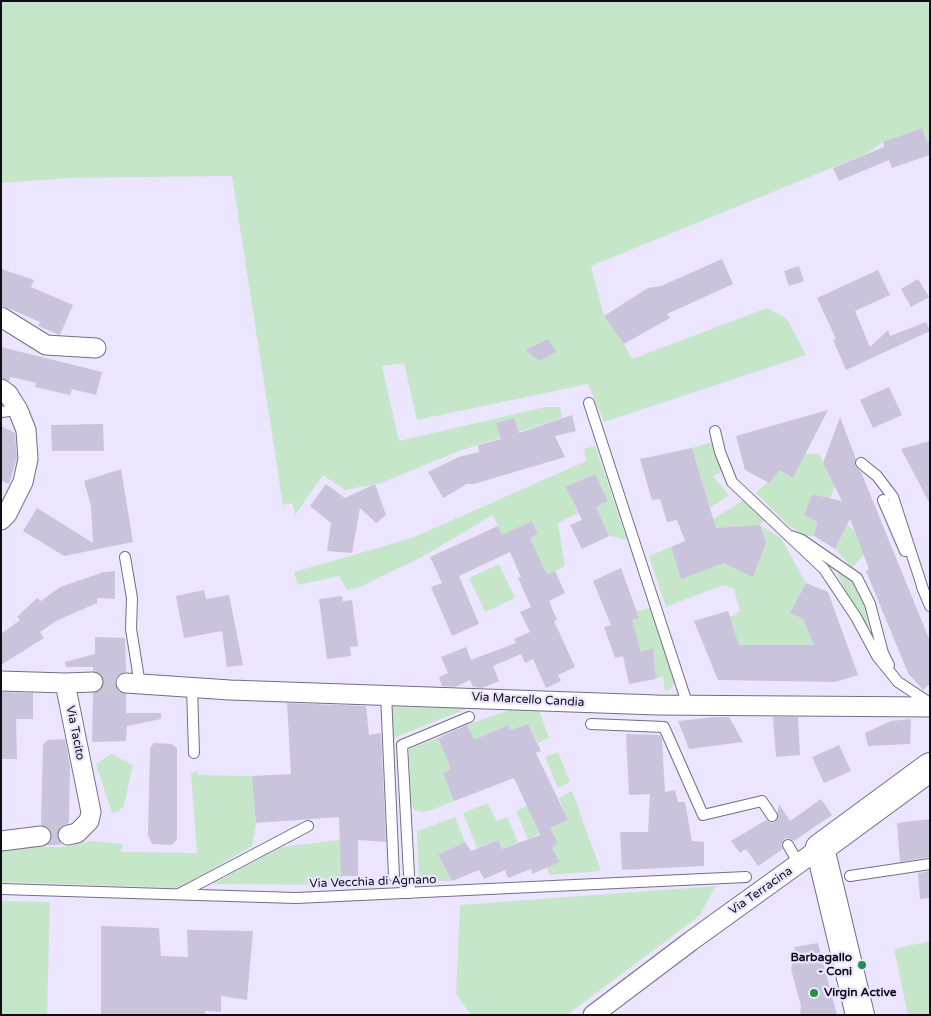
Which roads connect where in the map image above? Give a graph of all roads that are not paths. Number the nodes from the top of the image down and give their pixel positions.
1 (1, 317) edge
2 (96, 348) dead end
3 (1, 389) edge
4 (589, 403) dead end
5 (10, 411) edge
6 (715, 431) dead end
7 (861, 463) dead end
8 (883, 500) dead end
9 (1, 520) edge
10 (784, 533) junction
11 (125, 557) dead end
12 (924, 592) junction
13 (930, 606) edge
14 (1, 682) edge
15 (65, 682) junction
16 (93, 682) tunnel mouth
17 (898, 682) junction
18 (133, 684) joint
19 (192, 688) junction
20 (386, 694) junction
21 (930, 703) edge
22 (688, 706) junction
23 (930, 707) edge
24 (469, 717) dead end
25 (591, 724) dead end
26 (194, 753) dead end
27 (930, 767) edge
28 (772, 816) dead end
29 (308, 826) dead end
30 (68, 835) tunnel mouth
31 (41, 836) tunnel mouth
32 (1, 841) edge
33 (788, 845) dead end
34 (810, 856) junction
35 (930, 864) edge
36 (394, 876) dead end
37 (850, 876) dead end
38 (746, 877) dead end
39 (1, 890) edge
40 (410, 893) junction
41 (178, 894) junction
42 (593, 1015) edge
43 (860, 1015) edge

1 - 2 street
3 - 5 street
4 - 22 lane
5 - 9 street
6 - 10 lane
7 - 12 lane
8 - 12 lane
10 - 17 lane
10 - 17 lane
11 - 18 lane
12 - 13 lane
14 - 15 street
15 - 16 street
15 - 30 street, Via Tacito
17 - 21 lane
18 - 19 street, Via Marcello Candia
19 - 20 street, Via Marcello Candia
19 - 26 lane
20 - 22 street, Via Marcello Candia
20 - 36 lane
22 - 23 street, Via Marcello Candia
24 - 40 lane
25 - 28 lane
27 - 34 main road, Via Terracina
29 - 41 lane
31 - 32 street
33 - 34 lane
34 - 42 street, Via Terracina
34 - 43 main road
35 - 37 lane
38 - 40 lane, Via Vecchia di Agnano
39 - 41 lane, Via Vecchia di Agnano
40 - 41 lane, Via Vecchia di Agnano

